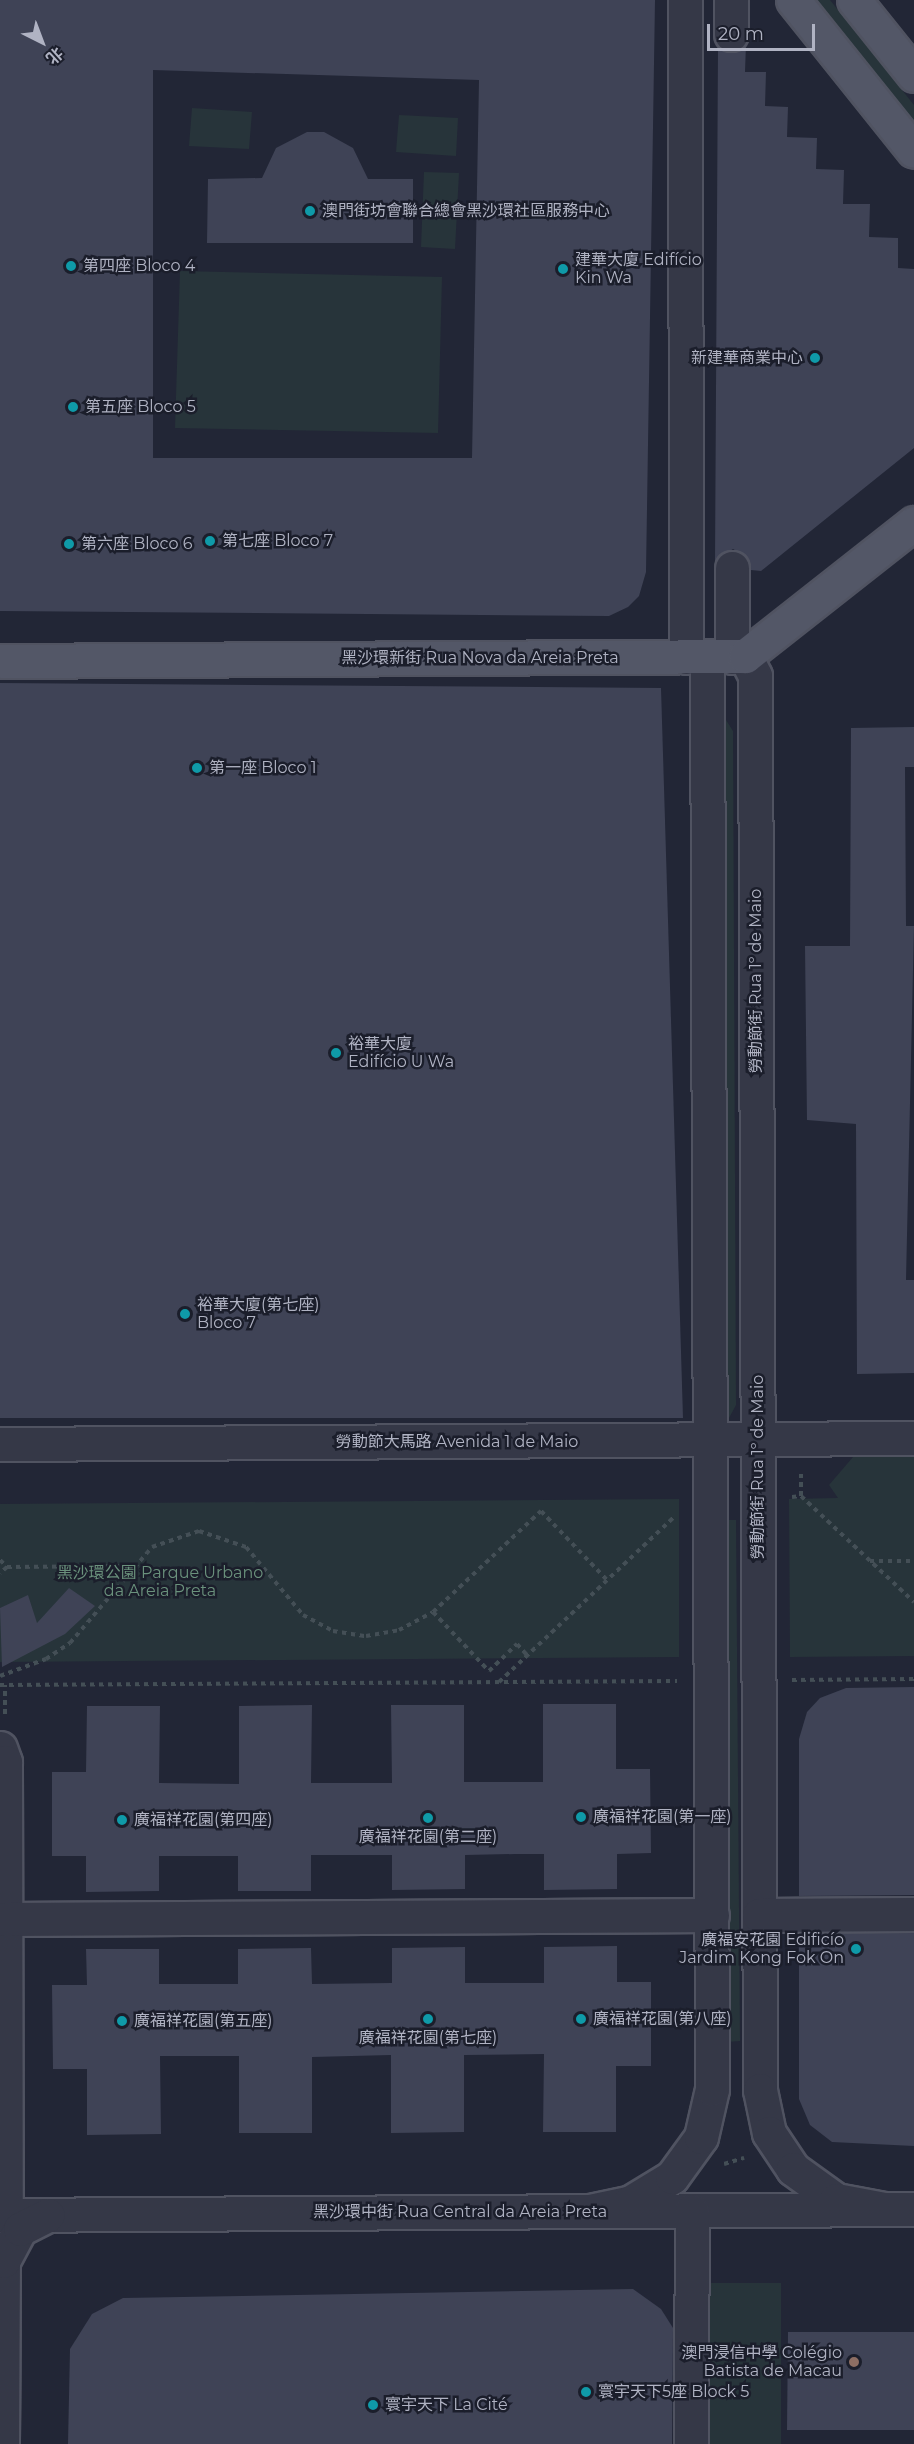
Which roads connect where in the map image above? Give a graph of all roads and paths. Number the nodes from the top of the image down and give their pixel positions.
1 (685, 0) edge
2 (731, 0) edge
3 (793, 0) edge
4 (854, 0) edge
5 (731, 34) dead end
6 (914, 75) edge
7 (914, 151) edge
8 (914, 523) edge
9 (732, 568) dead end
10 (718, 657) junction
11 (0, 661) edge
12 (914, 1438) edge
13 (710, 1440) junction
14 (757, 1440) junction
15 (0, 1444) edge
16 (801, 1497) dead end
17 (679, 1512) dead end
18 (0, 1560) edge
19 (870, 1561) junction
20 (914, 1561) edge
21 (135, 1566) junction
22 (7, 1567) junction
23 (0, 1574) edge
24 (607, 1580) junction
25 (914, 1602) edge
26 (433, 1612) junction
27 (527, 1655) junction
28 (0, 1676) edge
29 (914, 1679) edge
30 (758, 1680) junction
31 (711, 1681) junction
32 (499, 1682) junction
33 (0, 1685) edge
34 (0, 1748) edge
35 (914, 1914) edge
36 (712, 1915) junction
37 (759, 1915) junction
38 (5, 1920) junction
39 (759, 2048) junction
40 (711, 2049) junction
41 (774, 2143) junction
42 (696, 2146) junction
43 (899, 2209) edge
44 (590, 2211) junction
45 (692, 2211) junction
46 (3, 2215) edge
47 (48, 2215) junction
48 (2, 2436) edge
49 (691, 2444) edge

1 - 10 street
2 - 5 street
3 - 7 main road
4 - 6 main road
8 - 10 main road
9 - 10 street
10 - 11 main road, 黑沙環新街 Rua Nova da Areia Preta
10 - 13 street
10 - 14 street, 勞動節街 Rua 1º de Maio
12 - 14 street, 勞動節大馬路 Avenida 1 de Maio
13 - 14 street, 勞動節大馬路 Avenida 1 de Maio
13 - 15 street, 勞動節大馬路 Avenida 1 de Maio
13 - 31 street
14 - 30 street, 勞動節街 Rua 1º de Maio
16 - 19 path
17 - 24 path
18 - 22 path
19 - 20 path
19 - 25 path
21 - 22 path
21 - 26 path
21 - 28 path
22 - 23 path
24 - 26 path
24 - 27 path
26 - 27 path
27 - 32 path
29 - 30 path
30 - 37 street, 勞動節街 Rua 1º de Maio
31 - 32 path
31 - 36 street
32 - 33 path
34 - 38 street, 黑沙環中街 Rua Central da Areia Preta
35 - 37 street
36 - 38 street
36 - 40 street
37 - 39 street, 勞動節街 Rua 1º de Maio
38 - 46 street, 黑沙環中街 Rua Central da Areia Preta
39 - 40 street
39 - 41 street, 勞動節街 Rua 1º de Maio
40 - 42 street
41 - 42 path
41 - 43 street, 勞動節街 Rua 1º de Maio
42 - 44 street
43 - 45 street, 黑沙環中街 Rua Central da Areia Preta
44 - 45 street, 黑沙環中街 Rua Central da Areia Preta
44 - 47 street, 黑沙環中街 Rua Central da Areia Preta
45 - 49 street
46 - 47 street, 黑沙環中街 Rua Central da Areia Preta
47 - 48 street

